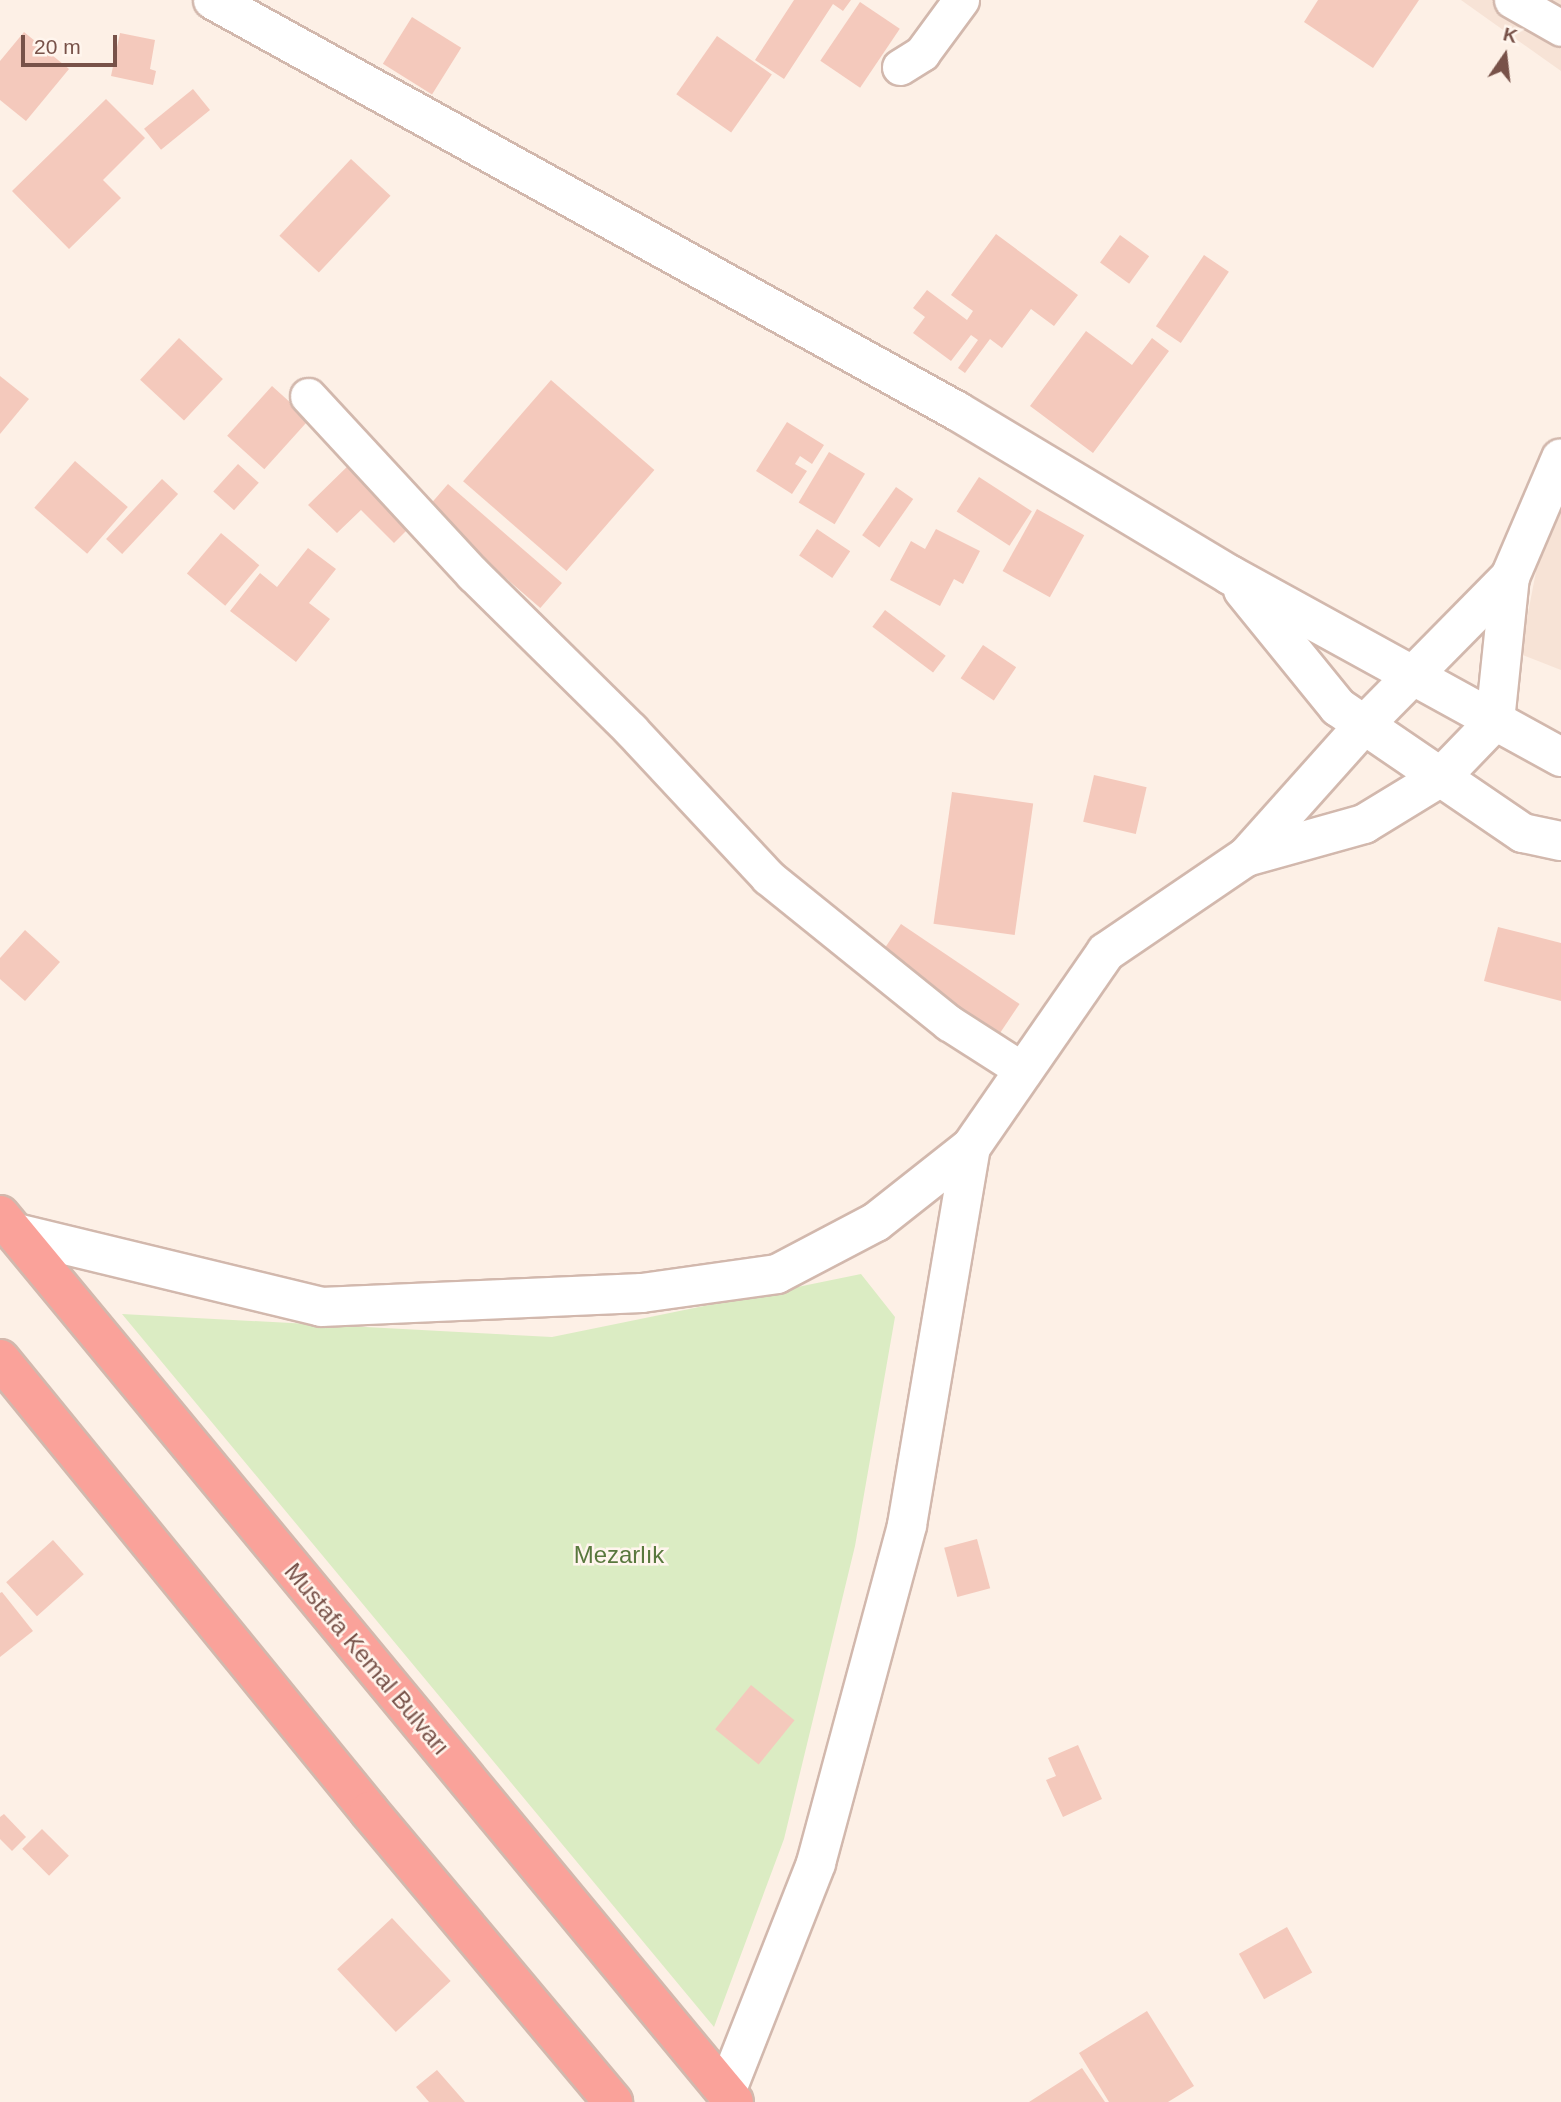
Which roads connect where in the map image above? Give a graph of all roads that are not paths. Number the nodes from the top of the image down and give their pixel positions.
1 (213, 0) edge
2 (961, 0) edge
3 (1512, 0) edge
4 (1561, 28) edge
5 (900, 67) dead end
6 (308, 396) dead end
7 (1561, 458) edge
8 (1230, 575) junction
9 (1510, 576) junction
10 (1411, 676) junction
11 (1495, 721) junction
12 (1364, 725) junction
13 (1561, 757) edge
14 (1441, 777) junction
15 (1561, 841) edge
16 (1246, 857) junction
17 (1024, 1071) junction
18 (971, 1147) junction
19 (8, 1224) edge
20 (0, 1359) edge
21 (730, 2097) edge
22 (613, 2102) edge

1 - 8 street
2 - 5 street
3 - 4 street
6 - 17 street
7 - 9 street
8 - 10 street
8 - 12 street
9 - 10 street
9 - 11 street
10 - 11 street
10 - 12 street
11 - 13 street
11 - 14 street
12 - 14 street
12 - 16 street
14 - 15 street
14 - 16 street
16 - 17 street
17 - 18 street
18 - 19 street
18 - 21 street
19 - 21 highway, Mustafa Kemal Bulvarı
20 - 22 highway

